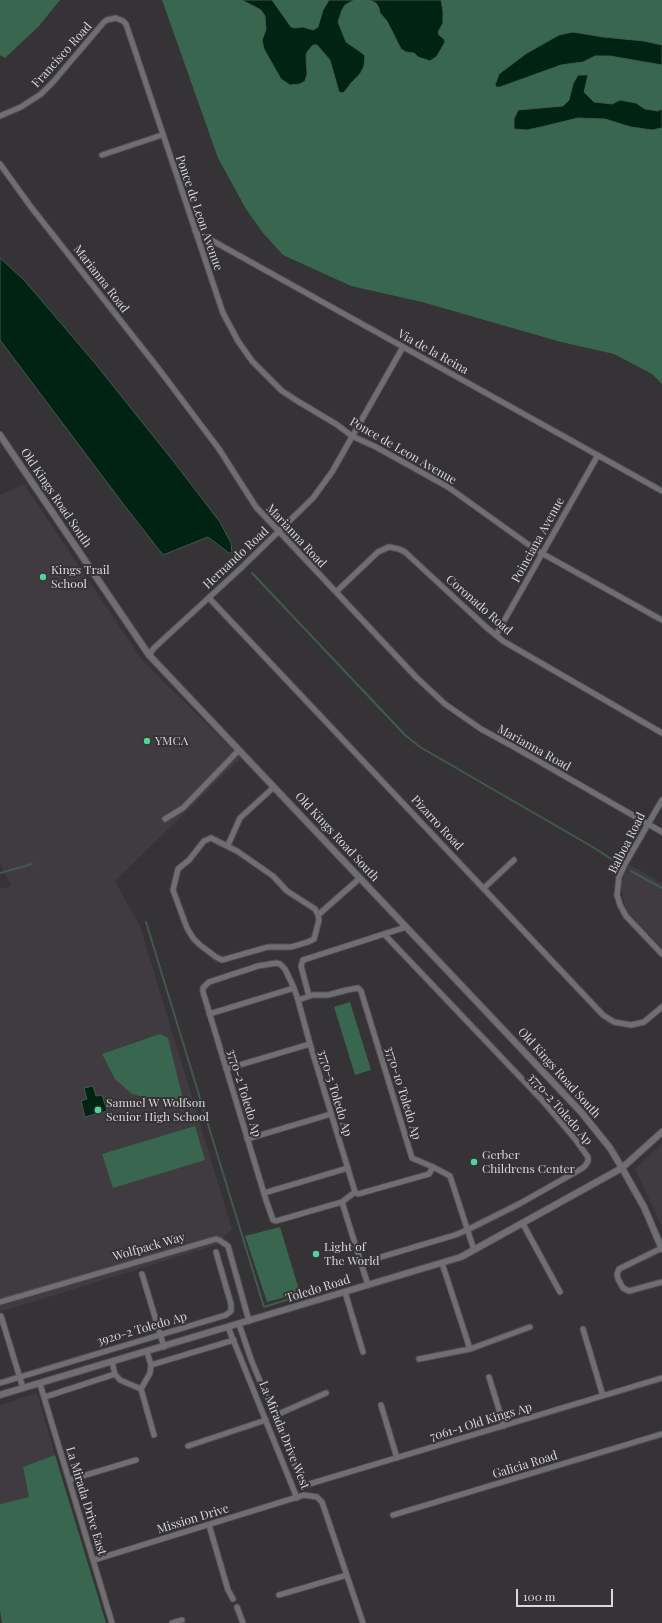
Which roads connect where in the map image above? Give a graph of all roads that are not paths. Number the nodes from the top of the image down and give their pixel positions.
1 (116, 18) joint
2 (0, 116) edge
3 (162, 135) junction
4 (102, 155) dead end
5 (0, 164) edge
6 (195, 230) junction
7 (403, 346) junction
8 (0, 435) edge
9 (352, 436) junction
10 (598, 455) junction
11 (662, 491) edge
12 (278, 532) junction
13 (542, 554) junction
14 (336, 592) junction
15 (208, 598) junction
16 (662, 620) edge
17 (496, 635) junction
18 (149, 655) junction
19 (662, 733) edge
20 (239, 750) junction
21 (274, 787) junction
22 (662, 800) edge
23 (165, 819) dead end
24 (648, 824) junction
25 (662, 832) edge
26 (228, 846) junction
27 (514, 860) dead end
28 (360, 878) junction
29 (484, 888) junction
30 (318, 914) junction
31 (406, 927) junction
32 (384, 934) junction
33 (662, 954) edge
34 (294, 988) junction
35 (309, 996) junction
36 (298, 1000) junction
37 (662, 1007) edge
38 (209, 1014) junction
39 (310, 1044) junction
40 (226, 1069) junction
41 (331, 1114) junction
42 (662, 1132) edge
43 (247, 1139) junction
44 (433, 1167) junction
45 (348, 1168) junction
46 (622, 1168) junction
47 (355, 1192) junction
48 (264, 1193) junction
49 (342, 1202) junction
50 (523, 1224) junction
51 (467, 1230) junction
52 (662, 1248) edge
53 (474, 1250) junction
54 (216, 1252) dead end
55 (361, 1263) junction
56 (442, 1263) junction
57 (142, 1274) dead end
58 (662, 1282) edge
59 (368, 1285) junction
60 (345, 1292) junction
61 (560, 1292) dead end
62 (0, 1302) edge
63 (1, 1316) edge
64 (249, 1321) junction
65 (239, 1324) junction
66 (228, 1327) junction
67 (530, 1327) dead end
68 (583, 1329) dead end
69 (161, 1334) junction
70 (234, 1340) junction
71 (164, 1347) junction
72 (470, 1349) junction
73 (147, 1352) junction
74 (363, 1352) dead end
75 (419, 1359) dead end
76 (112, 1362) junction
77 (151, 1365) junction
78 (116, 1374) junction
79 (489, 1376) dead end
80 (19, 1377) junction
81 (662, 1378) edge
82 (0, 1383) edge
83 (40, 1384) junction
84 (23, 1388) junction
85 (140, 1389) junction
86 (326, 1393) dead end
87 (0, 1395) edge
88 (603, 1396) junction
89 (45, 1397) junction
90 (380, 1405) dead end
91 (274, 1416) junction
92 (266, 1420) junction
93 (504, 1426) junction
94 (662, 1434) edge
95 (154, 1435) dead end
96 (188, 1446) dead end
97 (397, 1458) junction
98 (136, 1460) dead end
99 (69, 1480) junction
100 (297, 1498) junction
101 (393, 1515) dead end
102 (209, 1525) junction
103 (94, 1560) junction
104 (347, 1575) junction
105 (279, 1596) dead end
106 (233, 1599) dead end
107 (238, 1607) dead end
108 (182, 1620) dead end
109 (112, 1623) edge
110 (172, 1623) edge
111 (243, 1623) edge
112 (363, 1623) edge

1 - 2 street, Francisco Road
1 - 3 street, Ponce de Leon Avenue
3 - 4 street
3 - 6 street, Ponce de Leon Avenue
5 - 12 street, Marianna Road
6 - 7 street, Via de la Reina
6 - 9 street, Ponce de Leon Avenue
7 - 9 street, Hernando Road
7 - 10 street, Via de la Reina
8 - 18 street, Old Kings Road South
9 - 12 street, Hernando Road
9 - 13 street, Ponce de Leon Avenue
10 - 11 street, Via de la Reina
10 - 13 street, Poinciana Avenue
12 - 14 street, Marianna Road
12 - 15 street, Hernando Road
13 - 16 street, Ponce de Leon Avenue
13 - 17 street, Poinciana Avenue
14 - 17 street, Coronado Road
14 - 24 street, Marianna Road
15 - 18 street, Hernando Road
15 - 29 street, Pizarro Road
17 - 19 street, Coronado Road
18 - 20 street, Old Kings Road South
20 - 21 street, Old Kings Road South
20 - 23 street
21 - 26 street
21 - 28 street, Old Kings Road South
22 - 24 street, Balboa Road
24 - 25 street, Marianna Road
24 - 33 street, Balboa Road
26 - 30 street
26 - 30 street
27 - 29 street
28 - 30 street
28 - 31 street, Old Kings Road South
29 - 37 street, Pizarro Road
31 - 32 street
31 - 46 street, Old Kings Road South
32 - 35 street
32 - 51 street, 3770-2 Toledo Ap
34 - 36 street
34 - 38 street
34 - 38 street, 3770-2 Toledo Ap
35 - 36 street, 3770-10 Toledo Ap
35 - 44 street, 3770-10 Toledo Ap
36 - 39 street, 3770-5 Toledo Ap
38 - 40 street, 3770-2 Toledo Ap
39 - 40 street
39 - 41 street, 3770-5 Toledo Ap
40 - 43 street, 3770-2 Toledo Ap
41 - 43 street
41 - 45 street, 3770-5 Toledo Ap
42 - 46 street, Toledo Road
43 - 48 street, 3770-2 Toledo Ap
44 - 47 street
44 - 51 street
45 - 47 street, 3770-5 Toledo Ap
45 - 48 street
46 - 50 street, Toledo Road
46 - 52 street, Old Kings Road South
47 - 49 street
48 - 49 street, 3770-2 Toledo Ap
49 - 55 street
50 - 53 street, Toledo Road
50 - 61 street
51 - 53 street
51 - 55 street, 3770-2 Toledo Ap
52 - 58 street
53 - 56 street, Toledo Road
54 - 69 street, 3920-2 Toledo Ap
55 - 59 street
56 - 59 street, Toledo Road
56 - 72 street
57 - 69 street
59 - 60 street, Toledo Road
60 - 64 street, Toledo Road
60 - 74 street
62 - 64 street, Wolfpack Way
63 - 80 street
64 - 65 street, Toledo Road
65 - 66 street, Toledo Road
65 - 91 street
66 - 70 street, La Mirada Drive West
66 - 71 street, Toledo Road
67 - 72 street
68 - 88 street
69 - 71 street
69 - 80 street, 3920-2 Toledo Ap
70 - 77 street
70 - 92 street, La Mirada Drive West
71 - 73 street, Toledo Road
72 - 75 street
73 - 76 street, Toledo Road
73 - 77 street
76 - 78 street
76 - 83 street, Toledo Road
77 - 85 street
78 - 85 street
78 - 89 street
79 - 93 street
80 - 82 street, 3920-2 Toledo Ap
80 - 84 street
81 - 88 street, 7061-1 Old Kings Ap
83 - 84 street, Toledo Road
83 - 89 street, La Mirada Drive East
84 - 87 street, Toledo Road
85 - 95 street
86 - 91 street
88 - 93 street, 7061-1 Old Kings Ap
89 - 99 street, La Mirada Drive East
90 - 97 street
91 - 97 street, 7061-1 Old Kings Ap
92 - 96 street
92 - 100 street, La Mirada Drive West
93 - 97 street, 7061-1 Old Kings Ap
94 - 101 street, Galicia Road
98 - 99 street
99 - 103 street, La Mirada Drive East
100 - 102 street, Mission Drive
100 - 104 street, La Mirada Drive West
102 - 103 street, Mission Drive
102 - 106 street
103 - 109 street, La Mirada Drive East
104 - 105 street
104 - 112 street, La Mirada Drive West
107 - 111 street
108 - 110 street

